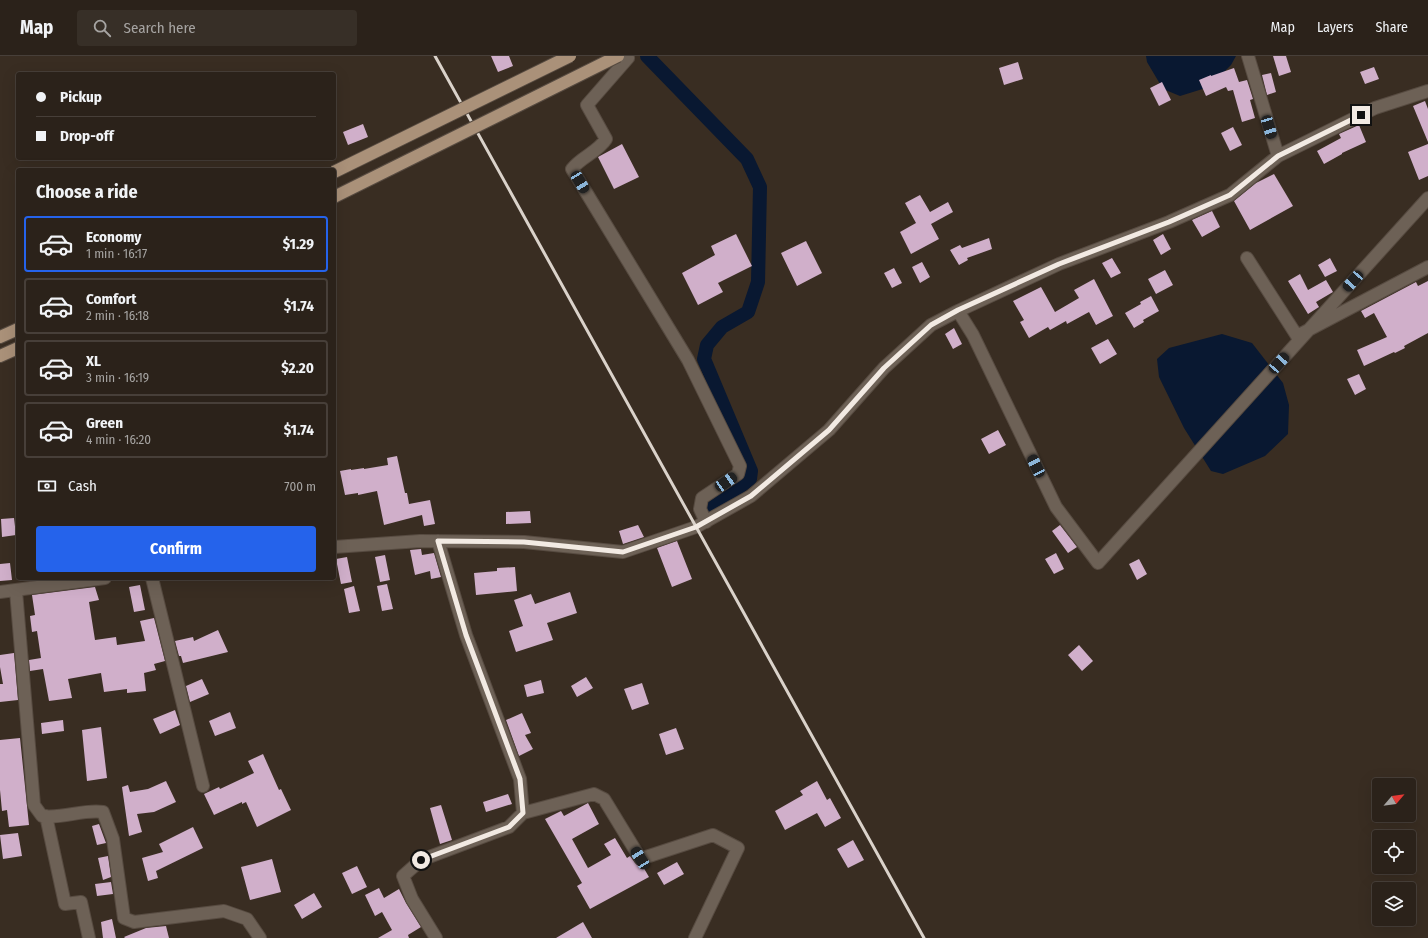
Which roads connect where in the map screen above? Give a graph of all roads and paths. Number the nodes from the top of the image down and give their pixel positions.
1 (570, 56) edge
2 (618, 56) edge
3 (627, 56) edge
4 (1248, 56) edge
5 (1428, 91) edge
6 (1278, 156) junction
7 (336, 171) edge
8 (336, 196) edge
9 (1428, 198) edge
10 (1247, 258) dead end
11 (1428, 267) edge
12 (958, 310) junction
13 (16, 330) edge
14 (0, 337) edge
15 (16, 349) edge
16 (0, 356) edge
17 (706, 522) junction
18 (438, 541) junction
19 (336, 546) edge
20 (91, 580) edge
21 (152, 580) edge
22 (16, 591) junction
23 (0, 592) edge
24 (203, 786) dead end
25 (523, 813) junction
26 (46, 816) junction
27 (89, 938) edge
28 (260, 938) edge
29 (436, 938) edge
30 (695, 938) edge

1 - 7 main road, bridge
2 - 8 main road, bridge
3 - 17 street
4 - 6 street
5 - 6 street
6 - 12 street
9 - 12 street
10 - 11 street
12 - 17 street
13 - 14 main road
15 - 16 main road
17 - 18 street
18 - 19 street
18 - 25 street
20 - 22 street
21 - 24 street
22 - 23 street
22 - 26 street
25 - 29 street
25 - 30 street
26 - 27 street
26 - 28 street

